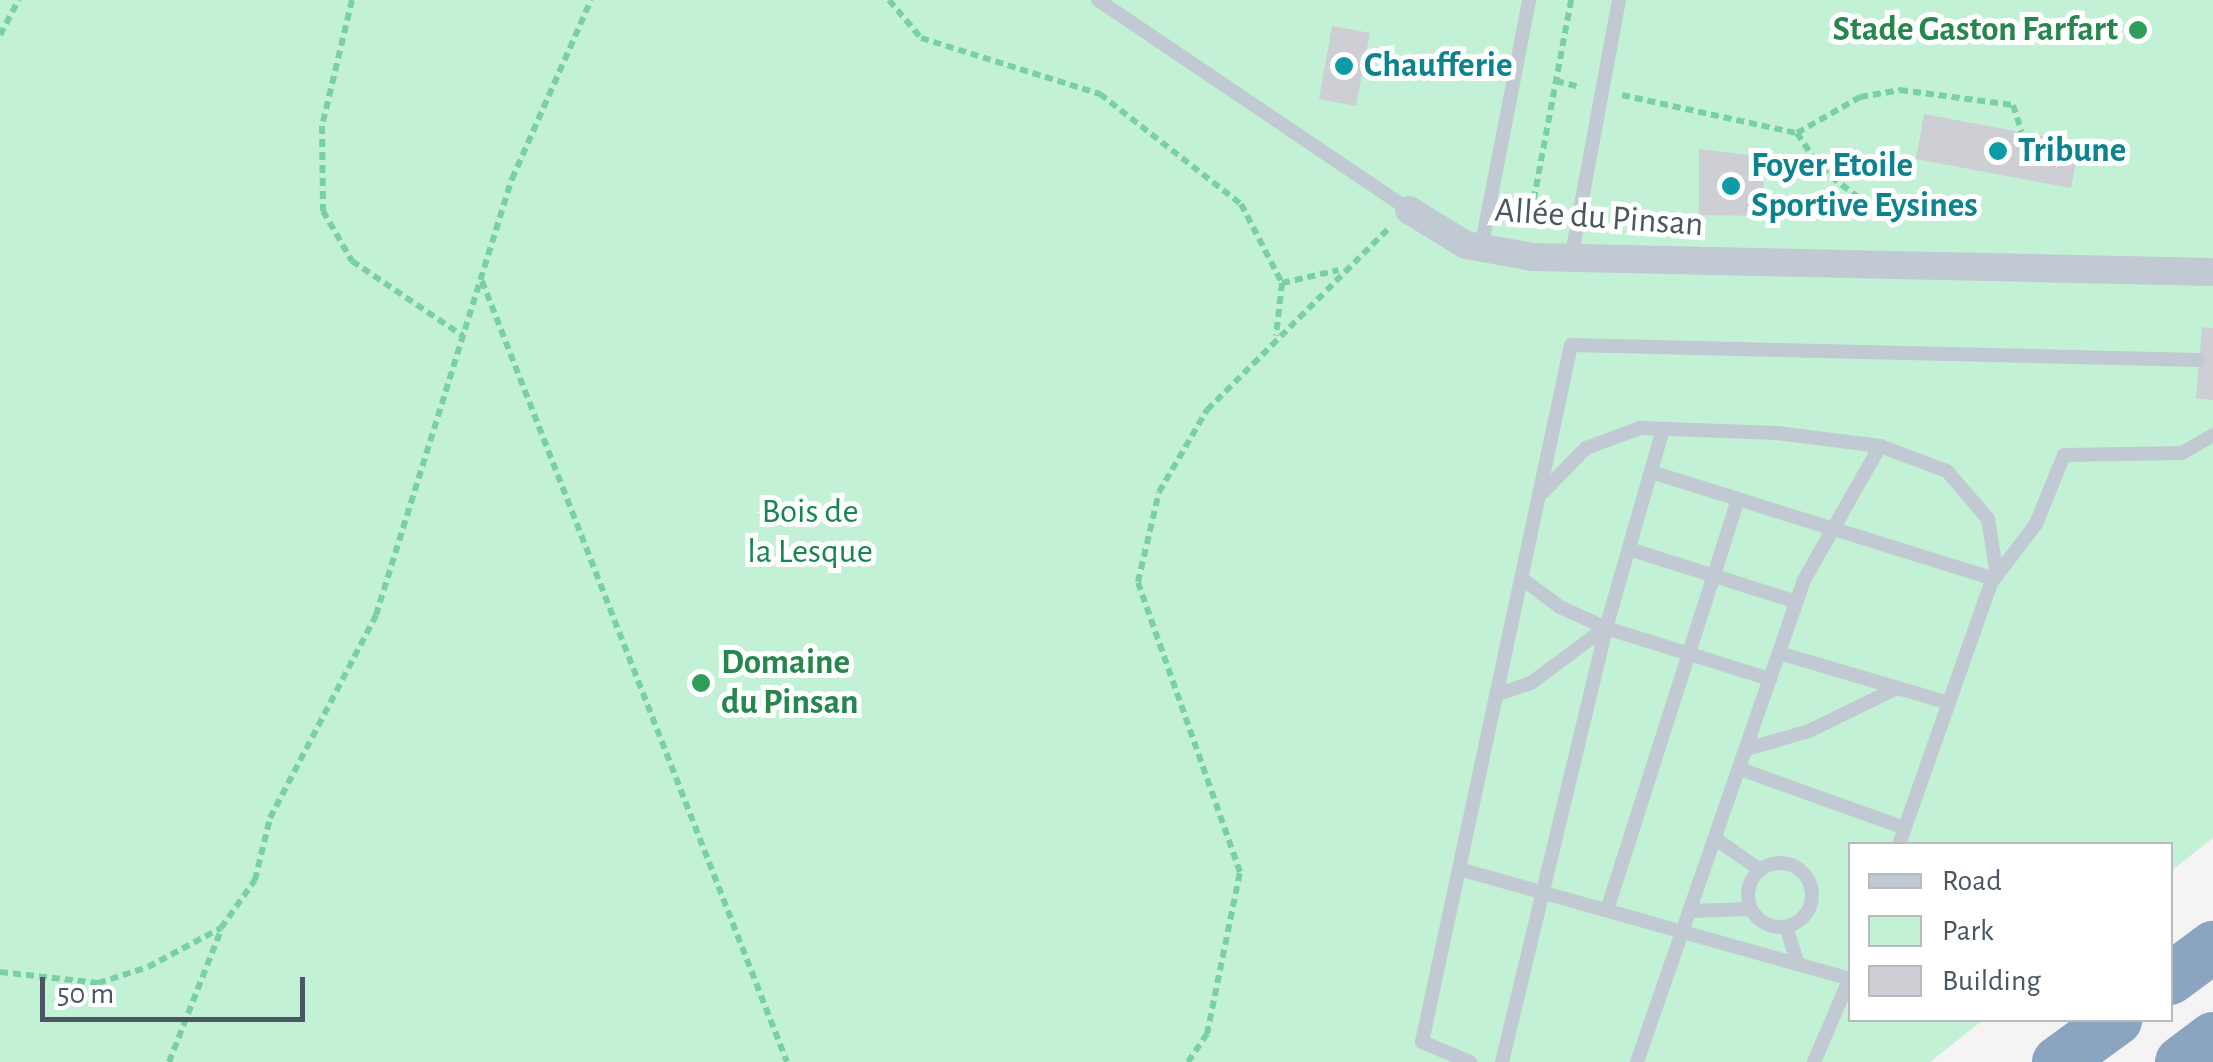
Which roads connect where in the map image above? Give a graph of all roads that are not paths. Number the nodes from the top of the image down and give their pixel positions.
1 (1098, 0) edge
2 (1528, 0) edge
3 (1619, 0) edge
4 (1409, 210) joint
5 (1481, 248) junction
6 (1571, 259) junction
7 (2213, 272) edge
8 (2200, 360) dead end
9 (1664, 429) junction
10 (2213, 435) edge
11 (1880, 446) junction
12 (1651, 472) junction
13 (1539, 496) junction
14 (1738, 499) junction
15 (1833, 528) junction
16 (1628, 549) junction
17 (1713, 576) junction
18 (1522, 578) junction
19 (1994, 579) junction
20 (1796, 602) junction
21 (1606, 628) junction
22 (1780, 652) junction
23 (1688, 654) junction
24 (1770, 680) junction
25 (1897, 688) junction
26 (1496, 696) junction
27 (1949, 703) junction
28 (1747, 749) junction
29 (1740, 768) junction
30 (1905, 828) junction
31 (1716, 839) junction
32 (1900, 842) edge
33 (1459, 868) junction
34 (1760, 870) junction
35 (1543, 892) junction
36 (1750, 909) junction
37 (1606, 910) junction
38 (1690, 910) junction
39 (1786, 927) junction
40 (1683, 932) junction
41 (2213, 948) edge
42 (1798, 964) junction
43 (1848, 977) edge
44 (2173, 977) edge
45 (1848, 983) edge
46 (2113, 1022) edge
47 (2213, 1038) edge
48 (1470, 1062) edge
49 (1502, 1062) edge
50 (1637, 1062) edge
51 (1814, 1062) edge
52 (2058, 1062) edge
53 (2180, 1062) edge

1 - 4 lane
2 - 5 lane
3 - 6 lane
4 - 5 street, Allée du Pinsan
5 - 6 street, Allée du Pinsan
6 - 7 street, Allée du Pinsan
8 - 13 lane
9 - 11 lane
9 - 12 lane
9 - 13 lane
10 - 19 lane
11 - 15 lane
11 - 19 lane
12 - 14 lane
12 - 16 lane
13 - 18 lane
14 - 15 lane
14 - 17 lane
15 - 19 lane
15 - 20 lane
16 - 17 lane
16 - 21 lane
17 - 20 lane
17 - 23 lane
18 - 21 lane
18 - 26 lane
19 - 27 lane
20 - 22 lane
21 - 23 lane
21 - 26 lane
21 - 35 lane
22 - 24 lane
22 - 25 lane
23 - 24 lane
23 - 37 lane
24 - 28 lane
25 - 27 lane
25 - 28 lane
26 - 33 lane
27 - 30 lane
28 - 29 lane
29 - 30 lane
29 - 31 lane
30 - 32 lane
31 - 34 lane
31 - 38 lane
33 - 35 lane
33 - 48 lane
34 - 36 lane
34 - 39 lane
35 - 37 lane
35 - 49 lane
36 - 38 lane
36 - 39 lane
37 - 40 lane
38 - 40 lane
39 - 42 lane
40 - 42 lane
40 - 50 lane
41 - 44 highway
42 - 43 lane
45 - 51 lane
46 - 52 highway
47 - 53 highway

